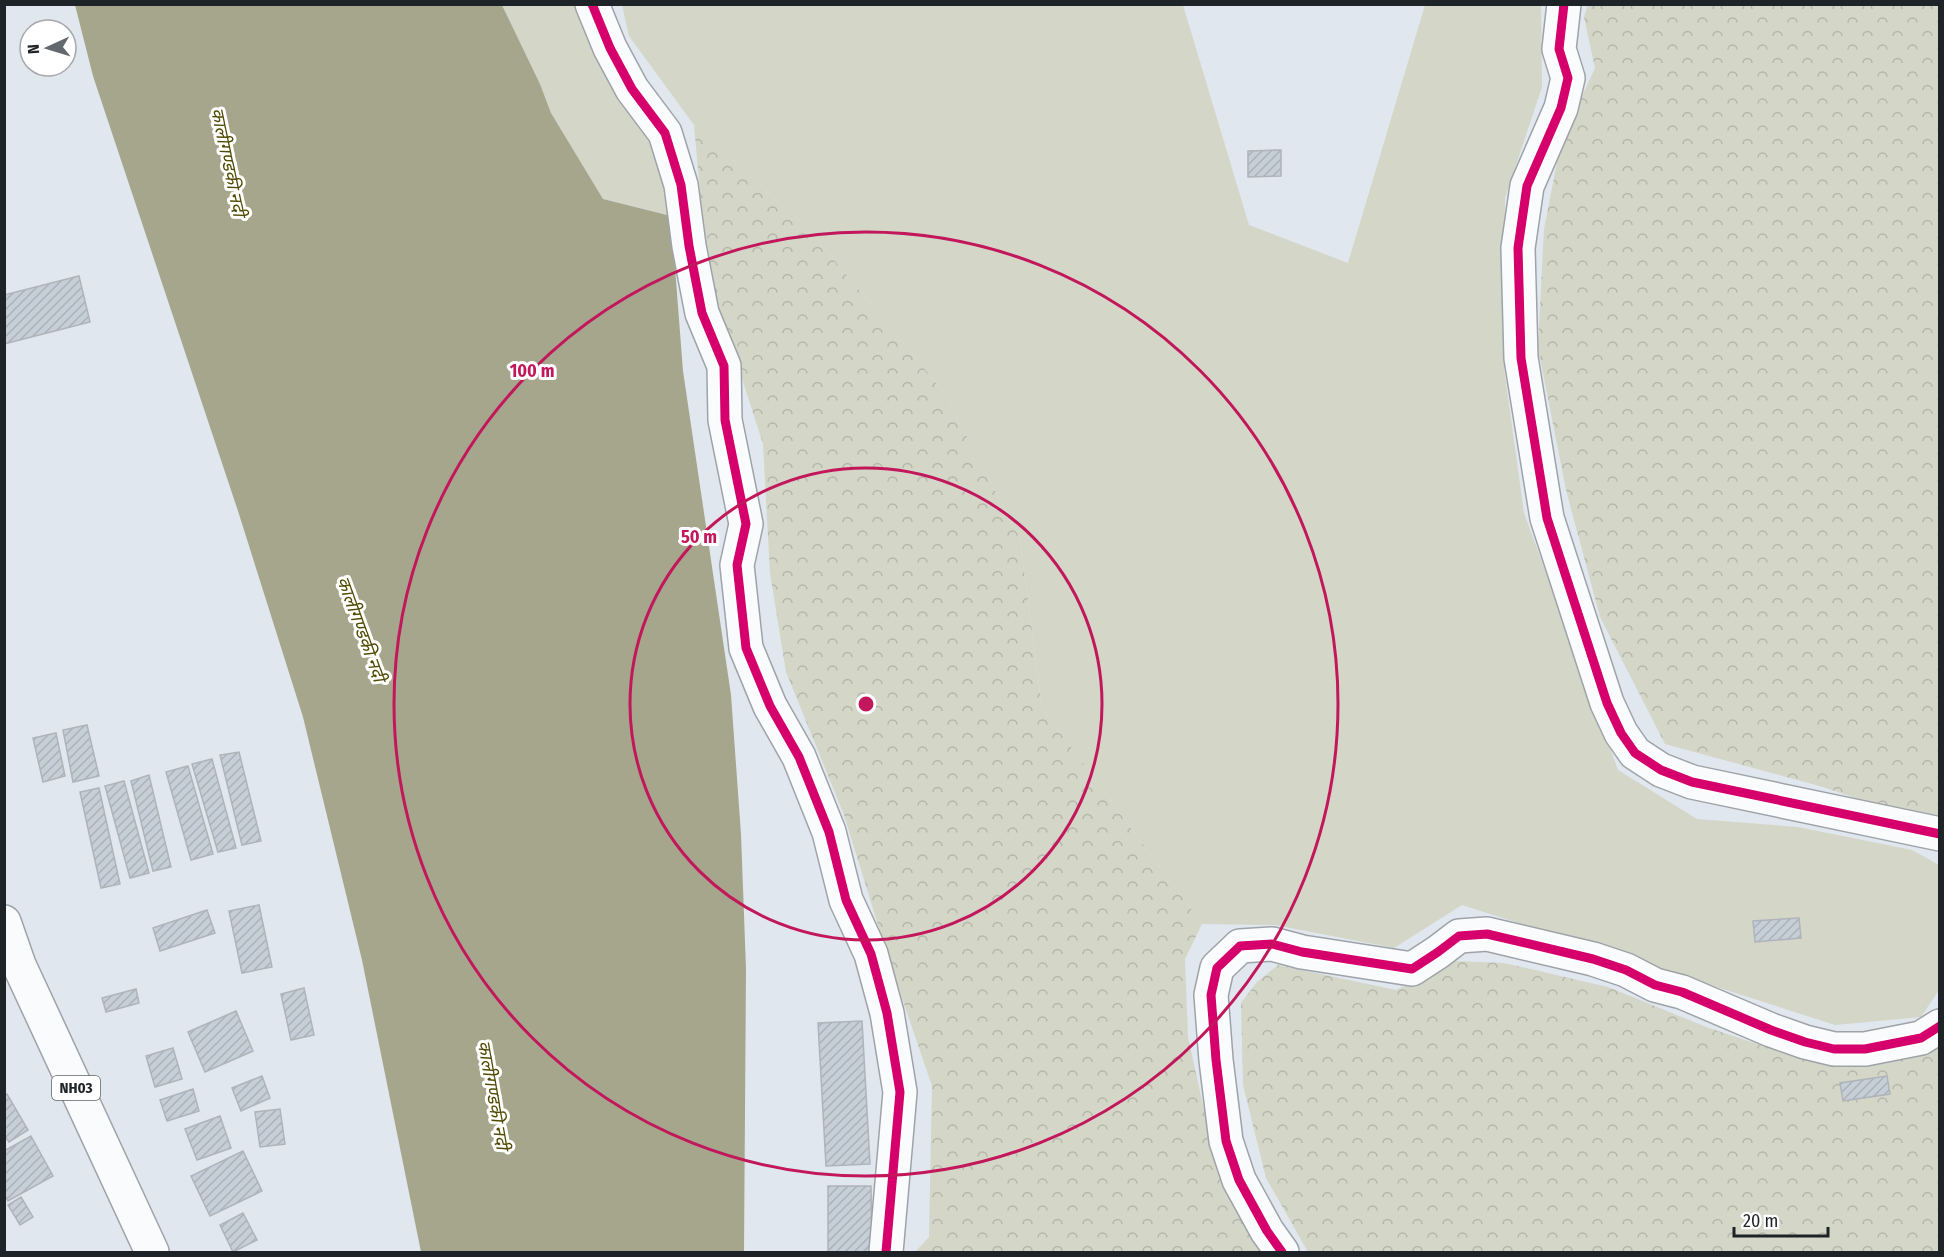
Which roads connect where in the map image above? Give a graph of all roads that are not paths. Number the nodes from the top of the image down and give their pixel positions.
1 (592, 4) edge
2 (1564, 4) edge
3 (1940, 834) edge
4 (4, 922) edge
5 (1940, 1026) edge
6 (152, 1252) edge
7 (886, 1252) edge
8 (1282, 1252) edge

1 - 7 main road
2 - 3 main road
4 - 6 main road, NH03
5 - 8 main road

